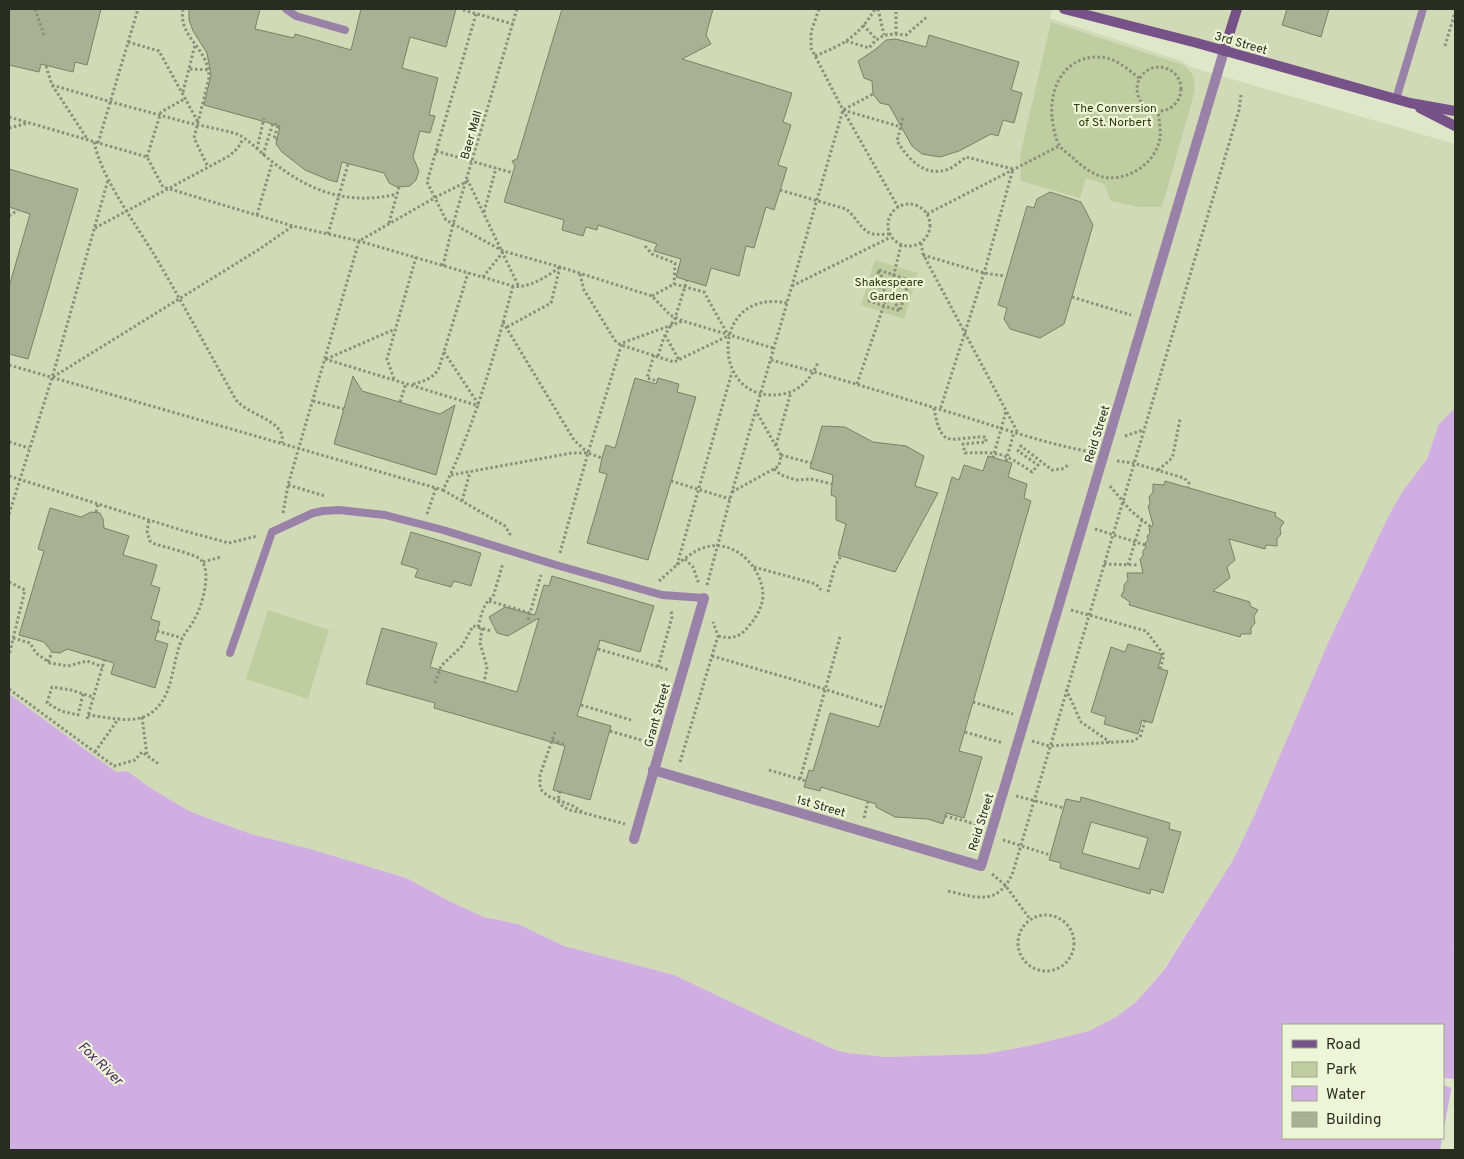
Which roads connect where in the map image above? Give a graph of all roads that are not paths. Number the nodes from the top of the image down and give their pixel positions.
1 (286, 9) edge
2 (1064, 9) edge
3 (1237, 9) edge
4 (1423, 9) edge
5 (345, 30) dead end
6 (1224, 51) junction
7 (1396, 99) junction
8 (1410, 103) junction
9 (1455, 111) edge
10 (1455, 126) edge
11 (704, 598) joint
12 (230, 653) dead end
13 (653, 770) junction
14 (634, 839) dead end
15 (981, 866) joint

1 - 5 lane
2 - 6 main road, 3rd Street
3 - 6 main road, Reid Street
4 - 7 lane
6 - 7 main road, 3rd Street
6 - 15 street, Reid Street
7 - 8 main road, 3rd Street
8 - 9 main road
8 - 10 main road
11 - 12 lane
11 - 13 street, Grant Street
13 - 14 street, Grant Street
13 - 15 street, 1st Street

